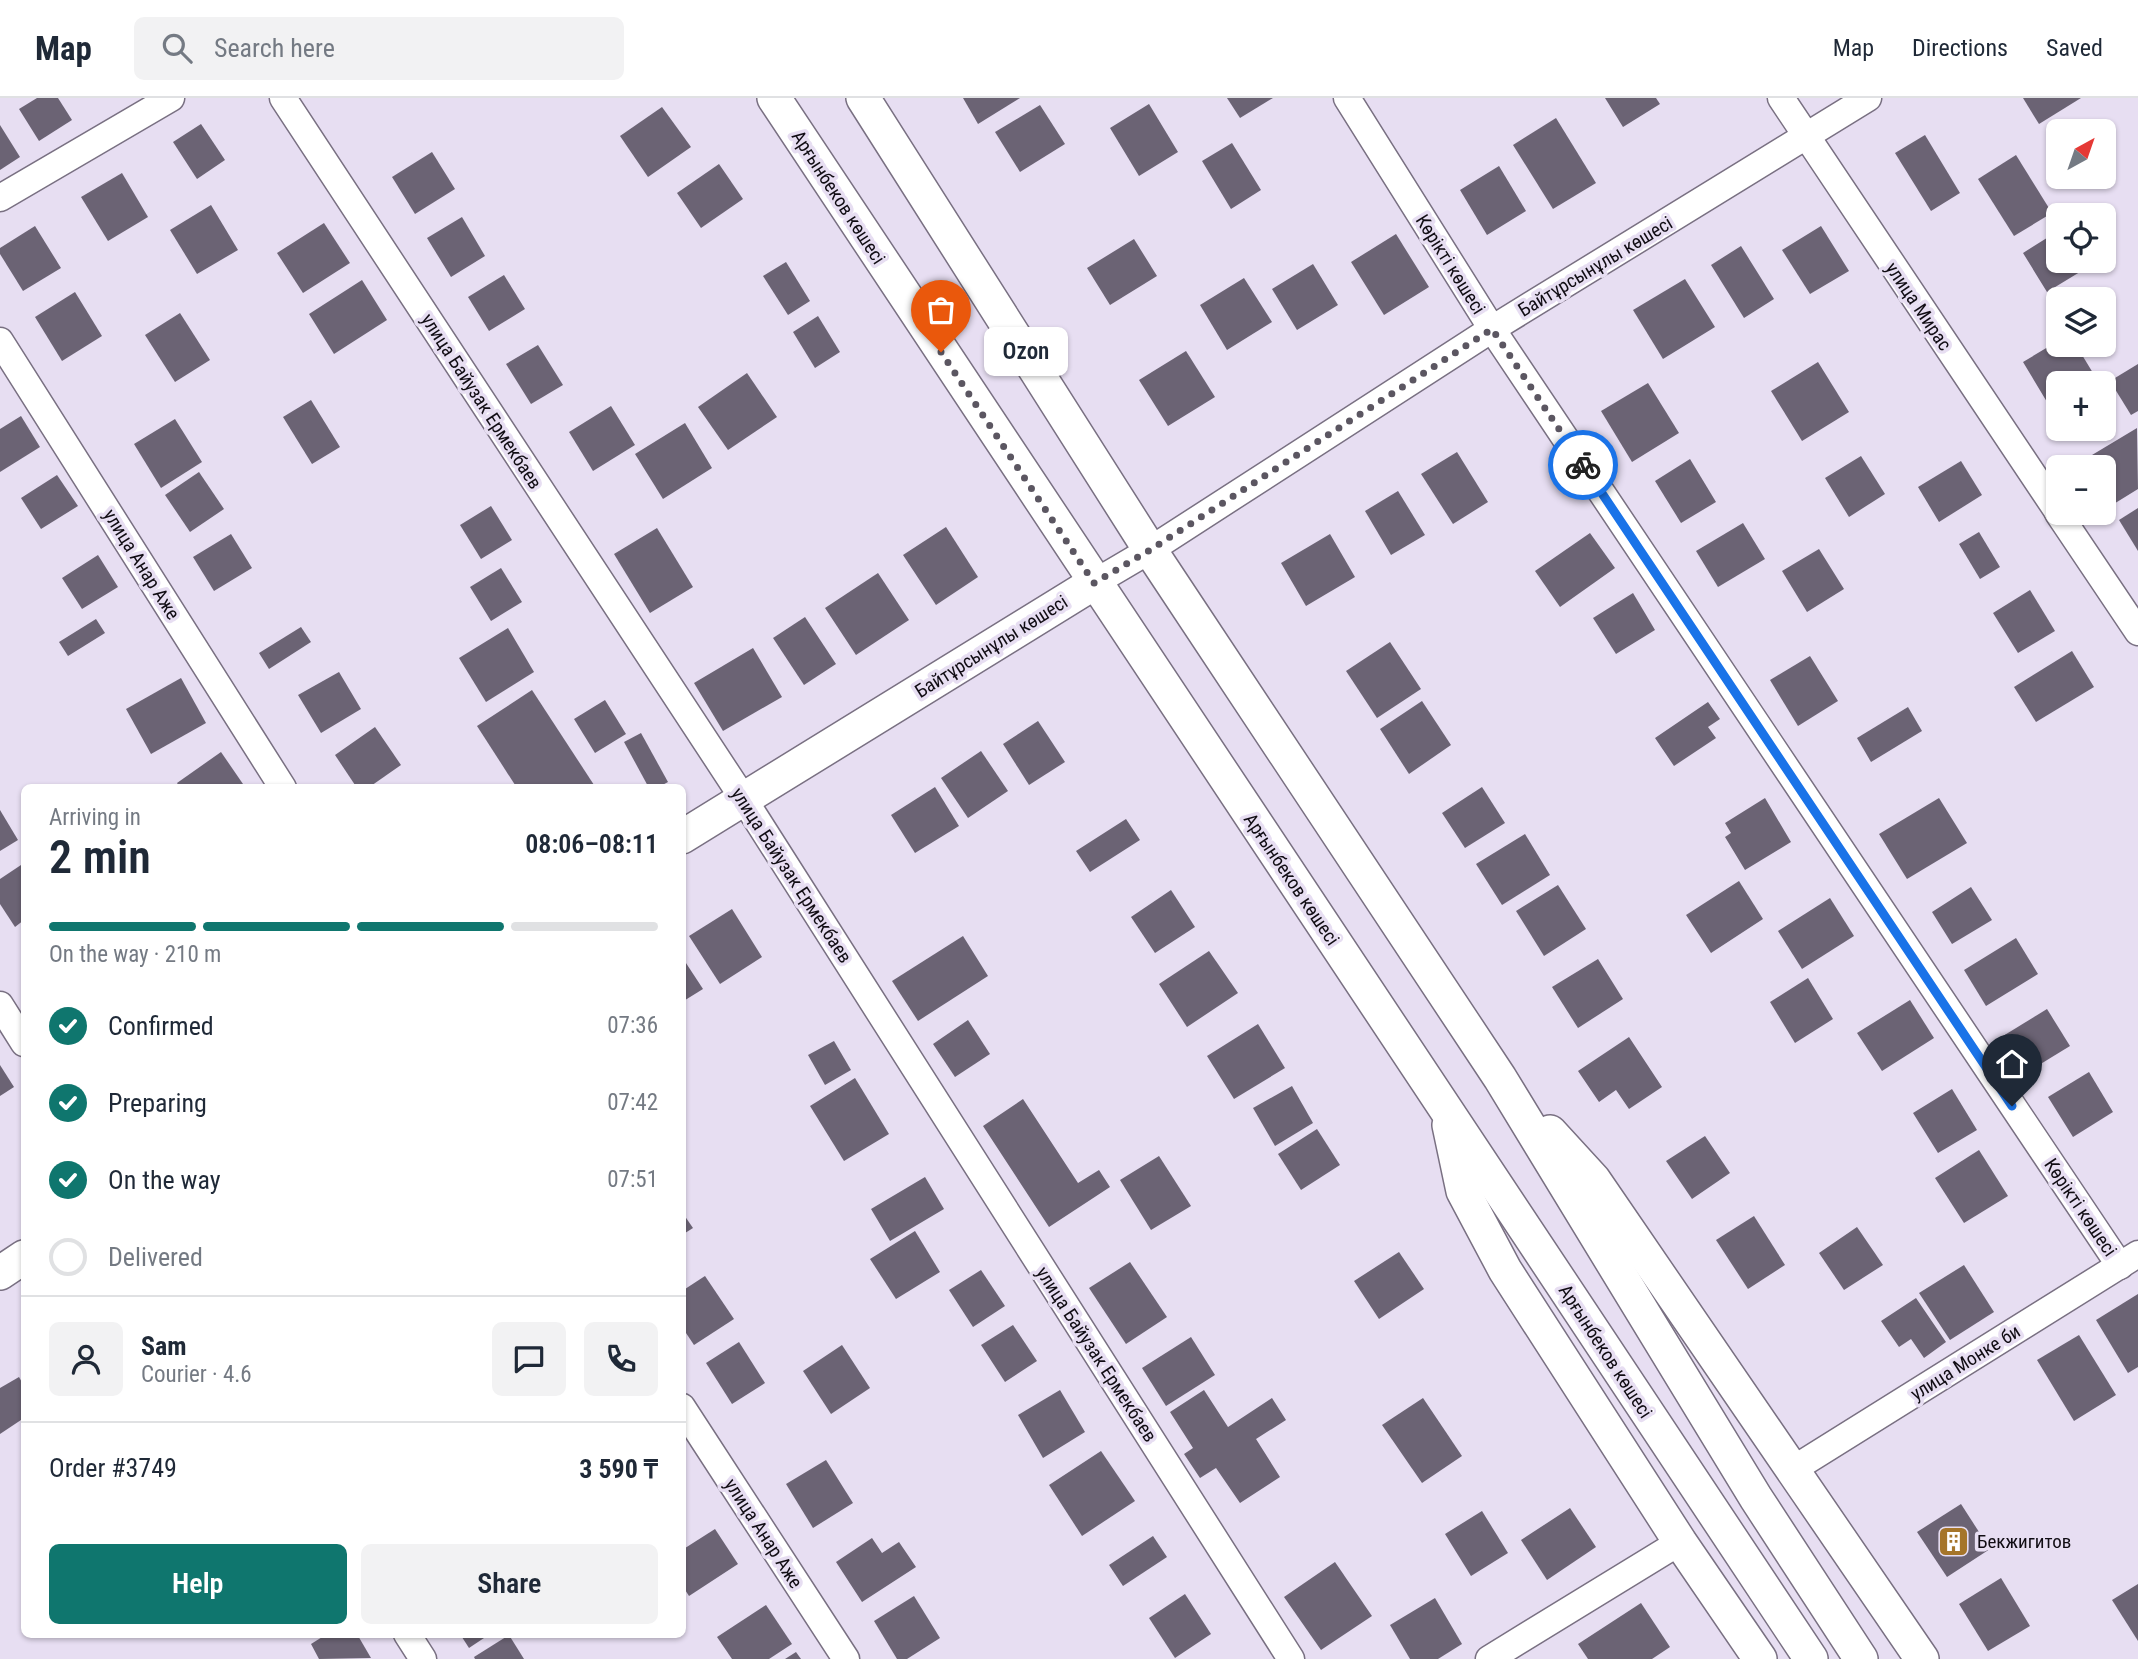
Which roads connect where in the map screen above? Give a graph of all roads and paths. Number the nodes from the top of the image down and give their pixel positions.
1 (171, 98) edge
2 (283, 98) edge
3 (774, 98) edge
4 (863, 98) edge
5 (1347, 98) edge
6 (1781, 98) edge
7 (1868, 98) edge
8 (1806, 137) junction
9 (0, 198) edge
10 (1492, 329) junction
11 (0, 341) edge
12 (2046, 495) edge
13 (2066, 525) edge
14 (1150, 550) junction
15 (1094, 583) junction
16 (2138, 632) edge
17 (281, 784) edge
18 (743, 798) junction
19 (686, 834) edge
20 (0, 1005) edge
21 (21, 1038) edge
22 (1500, 1078) junction
23 (1444, 1106) junction
24 (21, 1259) edge
25 (2129, 1260) edge
26 (0, 1273) edge
27 (686, 1413) edge
28 (1792, 1470) junction
29 (1680, 1542) junction
30 (410, 1638) edge
31 (423, 1659) edge
32 (846, 1659) edge
33 (1292, 1659) edge
34 (1489, 1659) edge
35 (1760, 1659) edge
36 (1811, 1659) edge
37 (1861, 1659) edge
38 (1922, 1659) edge

1 - 9 street
2 - 18 street, улица Байузак Ермекбаев
3 - 15 main road, Арғынбеков көшесі
4 - 14 main road
5 - 10 street, Көрікті көшесі
6 - 8 street, улица Мирас
7 - 8 street, Байтұрсынұлы көшесі
8 - 10 street, Байтұрсынұлы көшесі
8 - 12 street, улица Мирас
10 - 14 street, Байтұрсынұлы көшесі
10 - 25 street, Көрікті көшесі
11 - 17 street, улица Анар Аже
13 - 16 street, улица Мирас
14 - 15 street, Байтұрсынұлы көшесі
14 - 22 main road
15 - 18 main road, Байтұрсынұлы көшесі
15 - 23 main road, Арғынбеков көшесі
18 - 19 main road, Байтұрсынұлы көшесі
18 - 33 street, улица Байузак Ермекбаев
20 - 21 street
22 - 28 main road
22 - 37 main road
23 - 29 main road
23 - 36 main road, Арғынбеков көшесі
24 - 26 main road
25 - 28 street, улица Монке би
27 - 32 street, улица Анар Аже
28 - 38 main road
29 - 34 street
29 - 35 main road
30 - 31 street

